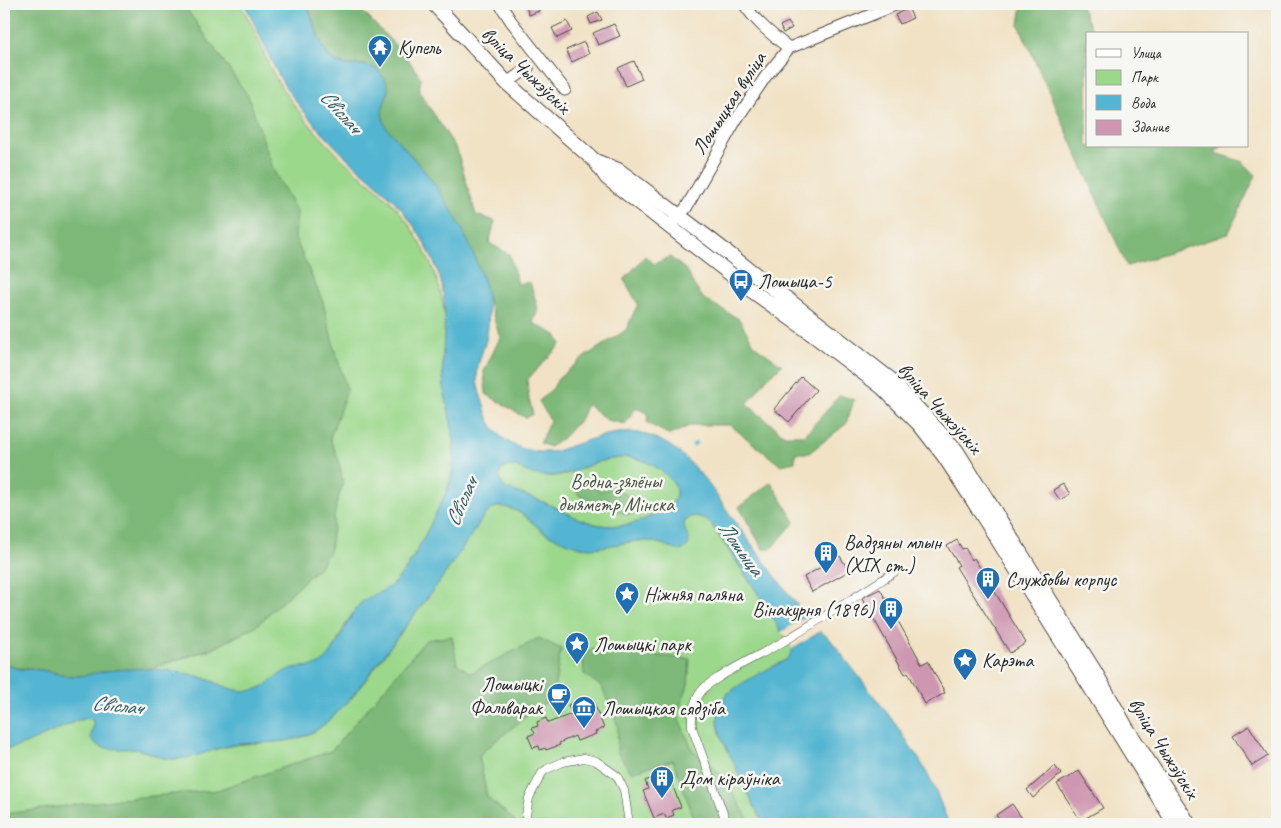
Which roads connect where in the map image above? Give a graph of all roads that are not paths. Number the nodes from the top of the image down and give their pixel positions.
1 (434, 4) edge
2 (500, 4) edge
3 (744, 4) edge
4 (898, 4) edge
5 (884, 6) edge
6 (789, 48) junction
7 (528, 68) dead end
8 (507, 83) junction
9 (565, 90) dead end
10 (674, 221) junction
11 (896, 571) dead end
12 (529, 824) edge
13 (629, 824) edge
14 (727, 824) edge
15 (1175, 824) edge
16 (1189, 824) edge

1 - 8 street, вуліца Чыжэўскіх
2 - 9 street, вуліца Чыжэўскіх
3 - 6 street
4 - 5 street, Лошыцкая вуліца
5 - 6 street, Лошыцкая вуліца
6 - 10 street, Лошыцкая вуліца
7 - 8 street
8 - 10 street, вуліца Чыжэўскіх
10 - 15 street, вуліца Чыжэўскіх
10 - 16 street, вуліца Чыжэўскіх
11 - 14 street
12 - 13 street

